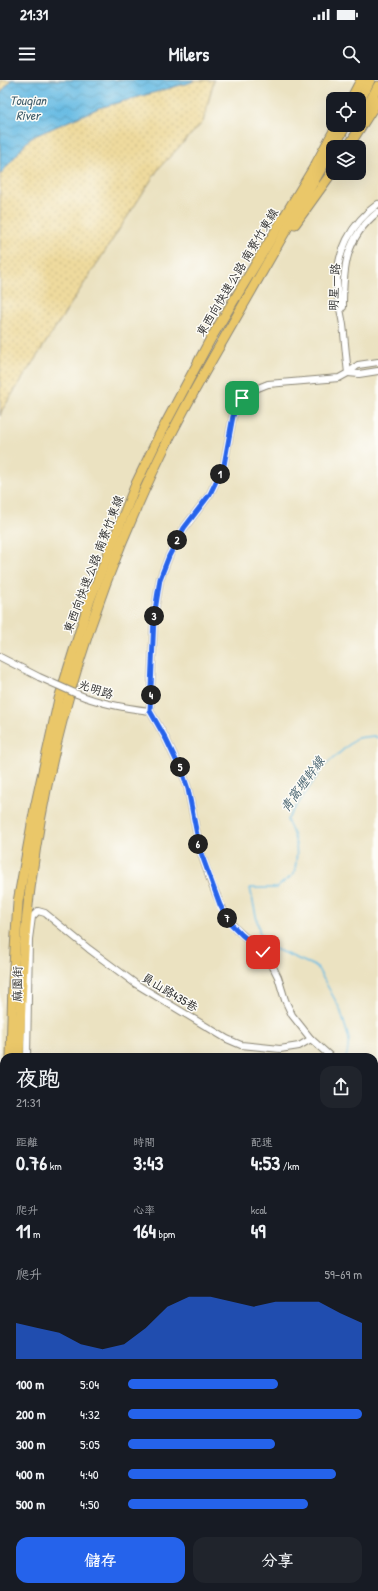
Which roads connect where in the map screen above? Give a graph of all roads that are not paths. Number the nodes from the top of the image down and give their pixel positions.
1 (370, 80) edge
2 (359, 83) edge
3 (378, 86) edge
4 (354, 92) edge
5 (364, 92) edge
6 (378, 100) edge
7 (366, 111) edge
8 (333, 132) edge
9 (352, 140) edge
10 (326, 160) edge
11 (326, 180) edge
12 (378, 204) edge
13 (378, 212) edge
14 (272, 255) junction
15 (341, 271) junction
16 (378, 362) edge
17 (378, 371) edge
18 (348, 373) junction
19 (0, 657) edge
20 (150, 711) junction
21 (35, 913) joint
22 (311, 1039) junction
23 (11, 1053) edge
24 (19, 1053) edge
25 (27, 1053) edge
26 (327, 1053) edge

1 - 5 highway
2 - 4 highway
3 - 7 highway
6 - 9 highway
8 - 23 highway, 東西向快速公路 南寮竹東線
10 - 14 highway, 東西向快速公路 南寮竹東線
11 - 14 highway
12 - 15 street, 明星一路
13 - 15 street, 明星一路
14 - 24 highway, 東西向快速公路 南寮竹東線
15 - 18 street, 明星一路
16 - 18 street
17 - 18 street
18 - 20 street
19 - 20 street, 光明路, bridge
20 - 22 street
21 - 22 street, 員山路435巷
21 - 25 street, 麻園街
22 - 26 street

